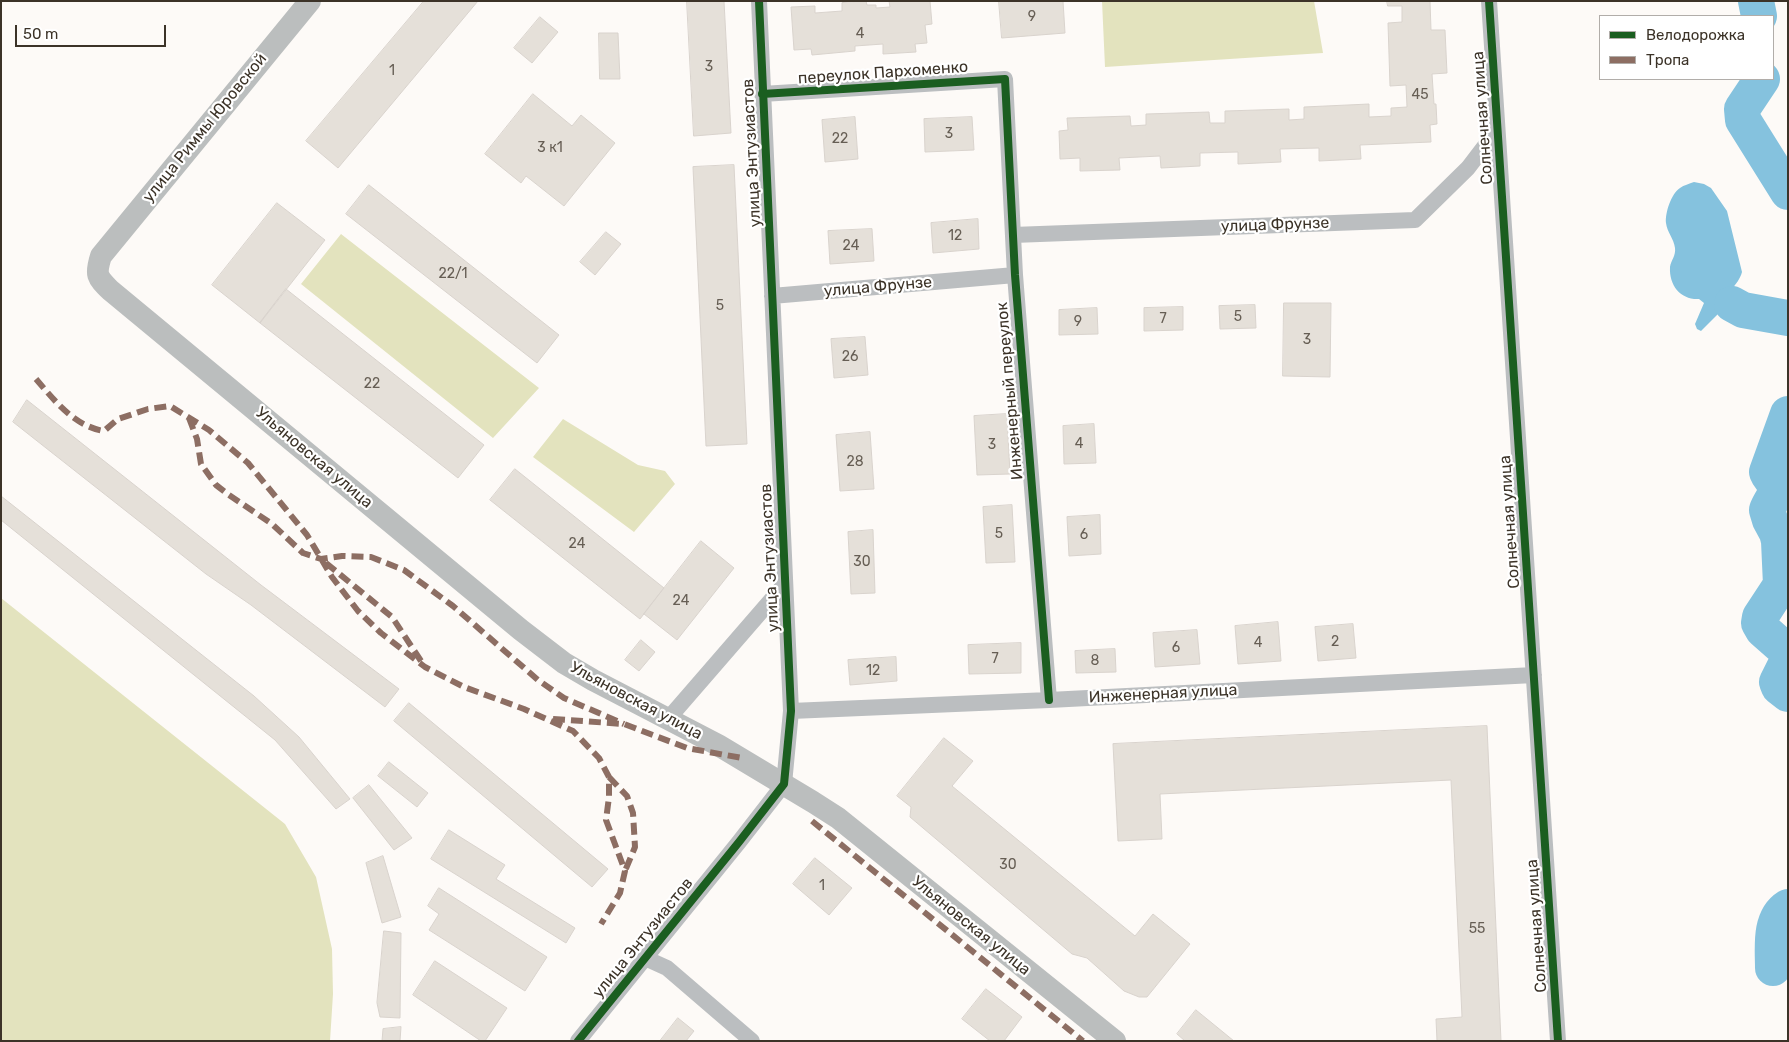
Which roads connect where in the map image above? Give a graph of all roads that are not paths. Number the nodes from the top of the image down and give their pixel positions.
1 (310, 1) edge
2 (759, 1) edge
3 (1489, 1) edge
4 (1005, 79) joint
5 (762, 94) junction
6 (1498, 130) junction
7 (1013, 236) junction
8 (101, 256) joint
9 (1015, 274) junction
10 (772, 296) junction
11 (785, 584) junction
12 (1534, 675) junction
13 (1049, 700) junction
14 (791, 711) junction
15 (668, 719) junction
16 (784, 784) junction
17 (645, 958) junction
18 (578, 1041) edge
19 (752, 1041) edge
20 (1115, 1041) edge
21 (1558, 1041) edge

1 - 8 main road, улица Риммы Юровской
2 - 5 street, улица Энтузиастов
3 - 6 street, Солнечная улица
4 - 5 street, переулок Пархоменко
4 - 7 street, Инженерный переулок
5 - 10 street, улица Энтузиастов
6 - 7 street, улица Фрунзе
6 - 12 street, Солнечная улица
7 - 9 street, Инженерный переулок
8 - 15 main road, Ульяновская улица
9 - 10 street, улица Фрунзе
9 - 13 street, Инженерный переулок
10 - 11 street, улица Энтузиастов
11 - 14 street, улица Энтузиастов
11 - 15 street
12 - 13 street, Инженерная улица
12 - 21 street, Солнечная улица
13 - 14 street, Инженерная улица
14 - 16 street, улица Энтузиастов
15 - 16 main road, Ульяновская улица
16 - 17 street, улица Энтузиастов
16 - 20 main road, Ульяновская улица
17 - 18 street, улица Энтузиастов
17 - 19 street

